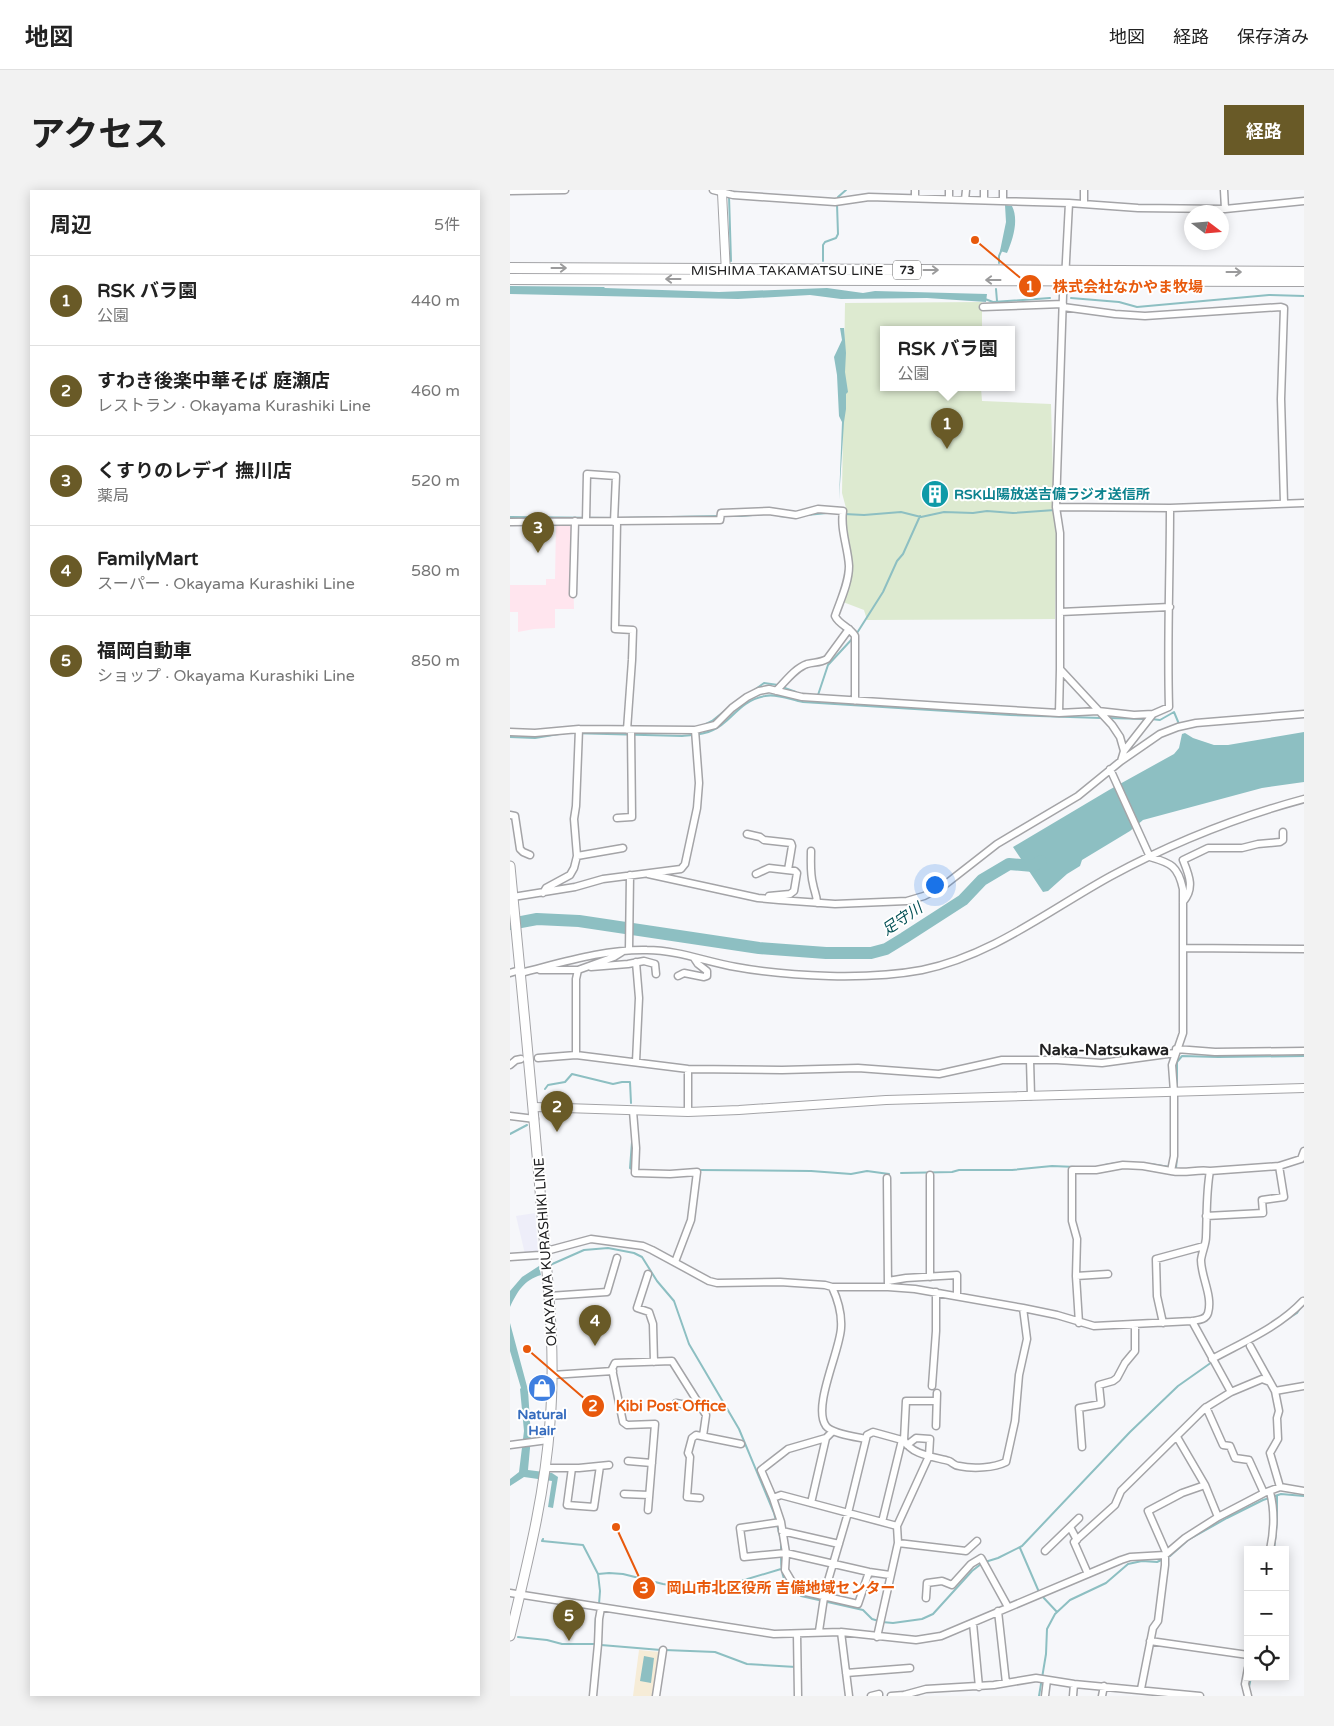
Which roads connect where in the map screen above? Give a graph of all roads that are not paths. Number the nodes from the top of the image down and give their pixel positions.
1 (565, 190) edge
2 (713, 190) edge
3 (854, 190) edge
4 (915, 190) edge
5 (949, 190) edge
6 (966, 190) edge
7 (984, 190) edge
8 (1003, 190) edge
9 (1084, 190) edge
10 (1224, 190) edge
11 (510, 191) edge
12 (726, 193) edge
13 (915, 198) junction
14 (856, 199) junction
15 (949, 199) junction
16 (966, 200) junction
17 (984, 200) junction
18 (1005, 201) junction
19 (1304, 201) edge
20 (1069, 203) junction
21 (1084, 204) junction
22 (1225, 205) edge
23 (1184, 209) edge
24 (1229, 209) edge
25 (510, 268) edge
26 (1304, 272) edge
27 (726, 274) junction
28 (1066, 276) junction
29 (510, 279) edge
30 (1304, 281) edge
31 (1063, 306) junction
32 (984, 307) dead end
33 (1284, 503) junction
34 (1304, 503) edge
35 (1056, 509) junction
36 (1170, 510) junction
37 (586, 519) junction
38 (615, 520) junction
39 (575, 521) junction
40 (510, 522) edge
41 (574, 594) dead end
42 (1170, 607) junction
43 (1060, 612) junction
44 (849, 629) junction
45 (1060, 669) junction
46 (779, 688) junction
47 (855, 701) junction
48 (1099, 712) junction
49 (1059, 713) junction
50 (1304, 714) edge
51 (1150, 717) junction
52 (629, 730) junction
53 (510, 732) edge
54 (579, 732) junction
55 (696, 733) junction
56 (1124, 751) junction
57 (1121, 761) junction
58 (1111, 771) junction
59 (1304, 799) edge
60 (510, 816) edge
61 (617, 818) dead end
62 (1283, 832) dead end
63 (747, 834) dead end
64 (623, 848) dead end
65 (811, 851) dead end
66 (530, 856) dead end
67 (577, 856) junction
68 (1149, 856) junction
69 (510, 866) edge
70 (788, 870) junction
71 (648, 874) junction
72 (756, 874) dead end
73 (630, 877) junction
74 (543, 893) junction
75 (758, 898) junction
76 (512, 899) edge
77 (1183, 902) junction
78 (817, 903) junction
79 (1183, 948) junction
80 (628, 949) junction
81 (1304, 949) edge
82 (694, 958) junction
83 (636, 962) junction
84 (587, 967) junction
85 (522, 970) junction
86 (578, 970) junction
87 (510, 974) edge
88 (656, 974) dead end
89 (678, 976) dead end
90 (1176, 1051) junction
91 (1304, 1051) edge
92 (576, 1055) junction
93 (538, 1058) dead end
94 (521, 1059) dead end
95 (1030, 1060) junction
96 (636, 1062) junction
97 (510, 1065) edge
98 (688, 1069) junction
99 (1304, 1088) edge
100 (1174, 1092) junction
101 (1031, 1096) junction
102 (534, 1107) junction
103 (633, 1111) junction
104 (688, 1112) junction
105 (510, 1116) edge
106 (535, 1120) junction
107 (1304, 1151) edge
108 (1279, 1166) junction
109 (1172, 1169) junction
110 (1210, 1171) junction
111 (930, 1175) dead end
112 (887, 1178) dead end
113 (1206, 1216) junction
114 (1204, 1246) junction
115 (546, 1256) junction
116 (510, 1257) edge
117 (617, 1258) dead end
118 (675, 1262) junction
119 (648, 1274) dead end
120 (1108, 1274) dead end
121 (1076, 1276) junction
122 (930, 1277) junction
123 (888, 1284) junction
124 (832, 1287) junction
125 (936, 1292) junction
126 (549, 1296) junction
127 (957, 1296) junction
128 (1303, 1301) edge
129 (1023, 1308) junction
130 (1192, 1321) junction
131 (1079, 1323) junction
132 (1163, 1323) junction
133 (1135, 1324) junction
134 (1250, 1346) dead end
135 (1213, 1361) junction
136 (654, 1362) junction
137 (613, 1371) junction
138 (552, 1374) junction
139 (1270, 1382) junction
140 (932, 1386) dead end
141 (1304, 1386) edge
142 (1275, 1391) junction
143 (1231, 1392) junction
144 (937, 1394) dead end
145 (936, 1401) junction
146 (676, 1403) dead end
147 (1206, 1407) junction
148 (702, 1408) junction
149 (936, 1426) dead end
150 (833, 1431) junction
151 (703, 1436) junction
152 (1177, 1437) junction
153 (826, 1438) junction
154 (866, 1439) junction
155 (548, 1440) junction
156 (904, 1442) junction
157 (741, 1444) dead end
158 (510, 1445) edge
159 (1082, 1447) dead end
160 (929, 1456) junction
161 (628, 1462) dead end
162 (652, 1463) junction
163 (609, 1465) dead end
164 (600, 1466) junction
165 (572, 1468) junction
166 (545, 1474) junction
167 (1205, 1485) junction
168 (1280, 1487) junction
169 (1304, 1491) edge
170 (1267, 1493) junction
171 (624, 1494) dead end
172 (650, 1496) junction
173 (700, 1498) dead end
174 (773, 1498) junction
175 (811, 1503) junction
176 (648, 1510) dead end
177 (848, 1513) junction
178 (1218, 1517) junction
179 (1079, 1518) dead end
180 (882, 1522) junction
181 (778, 1523) junction
182 (897, 1526) junction
183 (1070, 1527) junction
184 (782, 1531) junction
185 (1077, 1540) junction
186 (977, 1541) dead end
187 (898, 1542) junction
188 (839, 1544) junction
189 (1271, 1546) edge
190 (1045, 1551) dead end
191 (783, 1553) junction
192 (1165, 1553) junction
193 (833, 1563) junction
194 (869, 1572) junction
195 (1088, 1574) junction
196 (890, 1575) junction
197 (510, 1593) edge
198 (520, 1595) junction
199 (926, 1598) dead end
200 (824, 1599) junction
201 (1008, 1607) junction
202 (599, 1608) junction
203 (998, 1611) junction
204 (972, 1623) junction
205 (819, 1632) junction
206 (841, 1632) junction
207 (797, 1634) junction
208 (510, 1636) edge
209 (877, 1637) junction
210 (1150, 1641) junction
211 (663, 1650) dead end
212 (1244, 1654) edge
213 (910, 1668) dead end
214 (846, 1673) junction
215 (1047, 1680) junction
216 (1246, 1681) edge
217 (1006, 1683) junction
218 (1074, 1684) junction
219 (978, 1686) junction
220 (1104, 1686) junction
221 (1141, 1689) junction
222 (1131, 1692) edge
223 (1176, 1695) edge
224 (593, 1696) edge
225 (656, 1696) edge
226 (798, 1696) edge
227 (850, 1696) edge
228 (871, 1696) edge
229 (879, 1696) edge
230 (891, 1696) edge
231 (1045, 1696) edge
232 (1073, 1696) edge
233 (1102, 1696) edge
234 (1200, 1696) edge
235 (1248, 1696) edge

1 - 11 street
2 - 12 street
3 - 14 street
4 - 13 street
5 - 15 street
6 - 16 street
7 - 17 street
8 - 18 street
9 - 21 street
10 - 22 street
12 - 14 street
12 - 27 street
13 - 14 street
13 - 15 street
15 - 16 street
16 - 17 street
17 - 18 street
18 - 20 street
19 - 24 street
20 - 21 street
20 - 28 street
21 - 23 street
25 -> 27 main road, MISHIMA TAKAMATSU LINE / 73
28 -> 26 main road, MISHIMA TAKAMATSU LINE / 73
27 - 28 main road, MISHIMA TAKAMATSU LINE / 73
27 -> 29 main road, MISHIMA TAKAMATSU LINE / 73
28 - 30 main road, MISHIMA TAKAMATSU LINE / 73
28 - 31 street
31 - 32 street
31 - 33 street
31 - 35 street
33 - 34 street
33 - 36 street
35 - 36 street
35 - 43 street
36 - 42 street
37 - 38 street
37 - 38 street
37 - 39 street
38 - 44 street
38 - 52 street
39 - 40 street
39 - 41 street
42 - 43 street
42 - 51 street
43 - 45 street
44 - 46 street
44 - 47 street
45 - 48 street
45 - 49 street
46 - 47 street
46 - 55 street
47 - 49 street
48 - 49 street
48 - 51 street
48 - 56 street
50 - 57 street
51 - 56 street
52 - 54 street
52 - 55 street
52 - 61 street
53 - 54 street
54 - 67 street
55 - 71 street
56 - 57 street
57 - 58 street
58 - 68 street
58 - 78 street
59 - 68 street
60 - 66 street
62 - 77 street
63 - 70 street
64 - 67 street
65 - 78 street
67 - 74 street
68 - 77 street
68 - 82 street
69 - 76 main road, OKAYAMA KURASHIKI LINE
70 - 72 street
70 - 75 street
71 - 73 street
71 - 75 street
73 - 74 street
73 - 80 street
74 - 76 street
75 - 78 street
76 - 85 main road, OKAYAMA KURASHIKI LINE
77 - 79 street
79 - 81 street
79 - 90 street
80 - 82 street
80 - 84 street
80 - 85 street
82 - 89 street
83 - 84 street
83 - 88 street
83 - 96 street
84 - 86 street
85 - 86 street
85 - 87 street
85 - 102 main road, OKAYAMA KURASHIKI LINE
86 - 92 street
90 - 91 street
90 - 95 street
90 - 100 street
92 - 93 street
92 - 96 street
94 - 97 street
95 - 98 street
95 - 101 street
96 - 98 street
98 - 104 street
99 - 100 street
100 - 101 street
100 - 109 street
101 - 104 street
102 - 103 street
102 - 106 main road, OKAYAMA KURASHIKI LINE
103 - 104 street
103 - 118 street
105 - 106 street
106 - 115 main road, OKAYAMA KURASHIKI LINE
107 - 108 street
108 - 110 street
108 - 113 street
109 - 110 street
109 - 121 street
110 - 113 street
111 - 122 street
112 - 123 street
113 - 114 street
114 - 130 street
114 - 132 street
115 - 116 street
115 - 118 street
115 - 126 main road, OKAYAMA KURASHIKI LINE
117 - 126 street
118 - 124 street
119 - 136 street
120 - 121 street
121 - 131 street
122 - 123 street
122 - 127 street
123 - 124 street
123 - 125 street
124 - 150 street
125 - 127 street
125 - 140 street
126 - 138 main road, OKAYAMA KURASHIKI LINE
127 - 129 street
128 - 135 street
129 - 131 street
129 - 160 street
130 - 132 street
130 - 135 street
131 - 133 street
132 - 133 street
133 - 159 street
134 - 139 street
135 - 143 street
136 - 137 street
136 - 148 street
137 - 138 street
137 - 162 street
138 - 155 main road, OKAYAMA KURASHIKI LINE
139 - 142 street
139 - 143 street
141 - 142 street
142 - 168 street
143 - 147 street
144 - 145 street
145 - 149 street
145 - 156 street
146 - 148 street
147 - 152 street
147 - 170 street
148 - 151 street
150 - 153 street
150 - 154 street
151 - 157 street
151 - 173 street
152 - 167 street
152 - 185 street
153 - 174 street
153 - 175 street
154 - 156 street
154 - 177 street
155 - 158 street
155 - 166 main road, OKAYAMA KURASHIKI LINE
156 - 160 street
156 - 160 street
156 - 180 street
160 - 182 street
161 - 162 street
162 - 172 street
163 - 164 street
164 - 165 street
164 - 165 street
165 - 166 street
166 - 198 main road, OKAYAMA KURASHIKI LINE
167 - 178 street
167 - 192 street
168 - 169 street
168 - 170 street
170 - 178 street
170 - 189 street
171 - 172 street
172 - 176 street
174 - 175 street
174 - 181 street
175 - 177 street
177 - 180 street
177 - 188 street
178 - 192 street
179 - 183 street
180 - 182 street
181 - 184 street
181 - 191 street
182 - 187 street
183 - 185 street
183 - 190 street
184 - 188 street
184 - 191 street
185 - 195 street
186 - 187 street
187 - 196 street
188 - 193 street
191 - 193 street
191 - 200 street
192 - 195 street
192 - 210 street
193 - 194 street
193 - 200 street
194 - 196 street
194 - 200 street
195 - 201 street
196 - 209 street
197 - 198 street
198 - 202 street
198 - 208 main road, OKAYAMA KURASHIKI LINE
199 - 201 street
200 - 205 street
201 - 203 street
202 - 207 street
202 - 224 street
203 - 204 street
203 - 217 street
204 - 209 street
204 - 219 street
205 - 206 street
205 - 207 street
206 - 209 street
206 - 214 street
207 - 226 street
210 - 212 street
210 - 221 street
211 - 225 street
213 - 214 street
214 - 227 street
215 - 217 street
215 - 218 street
215 - 231 street
216 - 235 street
217 - 219 street
218 - 220 street
218 - 232 street
219 - 230 street
220 - 222 street
220 - 233 street
221 - 222 street
221 - 223 street
223 - 234 street
228 - 229 street

